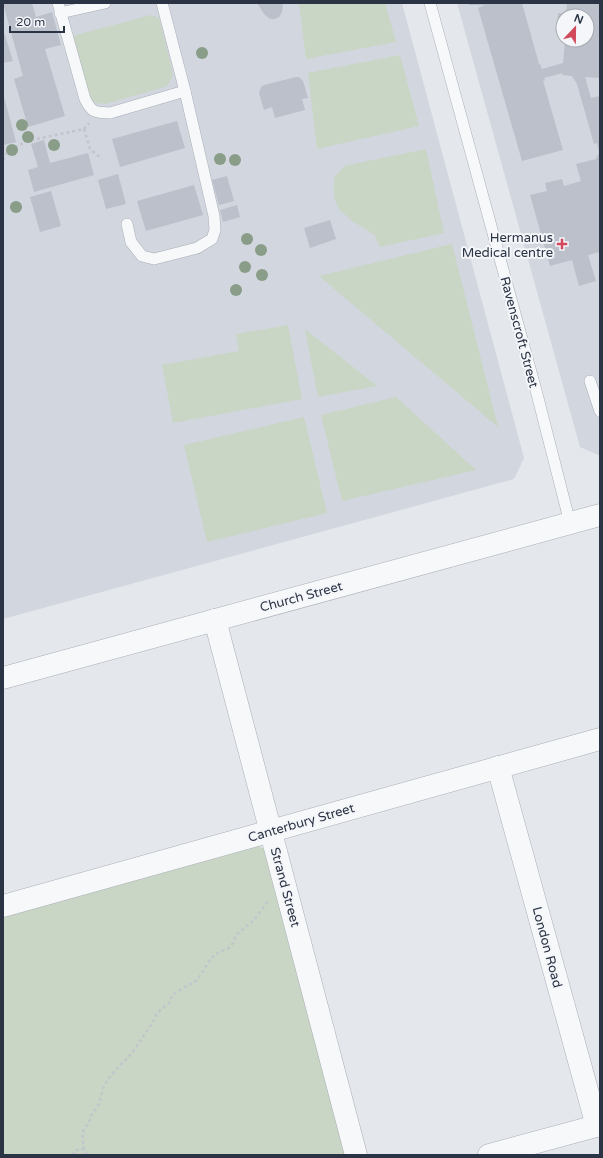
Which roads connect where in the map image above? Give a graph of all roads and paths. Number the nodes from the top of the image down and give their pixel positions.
1 (105, 3) edge
2 (162, 3) edge
3 (430, 3) edge
4 (59, 8) edge
5 (185, 91) junction
6 (97, 112) junction
7 (84, 129) junction
8 (102, 159) dead end
9 (3, 160) edge
10 (127, 224) dead end
11 (590, 381) dead end
12 (600, 411) edge
13 (600, 515) edge
14 (570, 523) junction
15 (215, 620) junction
16 (3, 678) edge
17 (600, 739) edge
18 (498, 767) junction
19 (271, 830) junction
20 (286, 890) junction
21 (3, 906) edge
22 (598, 1126) edge
23 (84, 1149) junction
24 (73, 1155) edge
25 (87, 1155) edge
26 (356, 1155) edge
27 (489, 1155) edge

1 - 4 lane
2 - 5 lane
3 - 14 lane, Ravenscroft Street
4 - 6 lane
5 - 6 lane
5 - 10 lane
6 - 7 path
7 - 8 path
7 - 9 path
11 - 12 lane
13 - 14 street, Church Street
14 - 15 street, Church Street
15 - 16 street, Church Street
15 - 19 street, Strand Street
17 - 18 street, Canterbury Street
18 - 19 street, Canterbury Street
18 - 22 street, London Road
19 - 20 street, Strand Street
19 - 21 street, Canterbury Street
20 - 23 path
20 - 26 street, Strand Street
22 - 27 street
23 - 24 path
23 - 25 path

